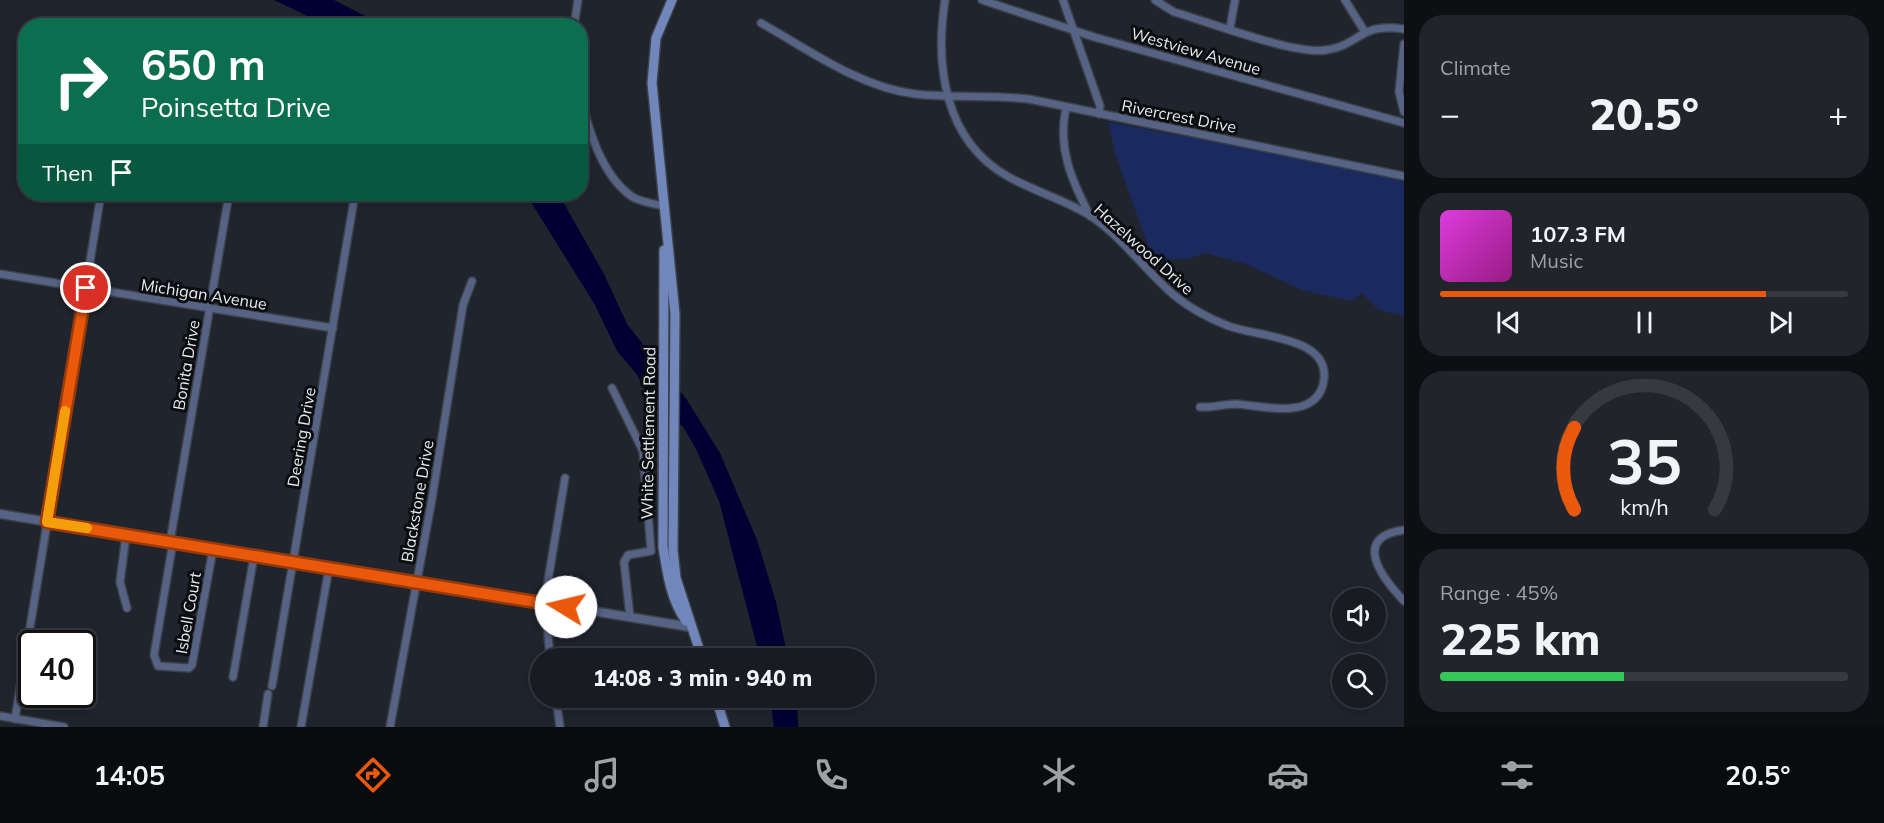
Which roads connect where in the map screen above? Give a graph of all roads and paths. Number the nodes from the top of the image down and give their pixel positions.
1 (578, 0) edge
2 (945, 0) edge
3 (982, 0) edge
4 (1063, 0) edge
5 (1155, 0) edge
6 (1235, 0) edge
7 (1346, 0) edge
8 (671, 1) edge
9 (575, 18) edge
10 (761, 23) dead end
11 (1230, 28) junction
12 (1071, 29) junction
13 (1404, 29) edge
14 (1365, 32) junction
15 (1404, 44) edge
16 (947, 94) junction
17 (1066, 108) junction
18 (1404, 112) edge
19 (1099, 114) junction
20 (1404, 123) edge
21 (588, 124) edge
22 (1404, 176) edge
23 (100, 201) edge
24 (228, 201) edge
25 (354, 201) edge
26 (663, 206) junction
27 (1090, 216) junction
28 (665, 232) junction
29 (0, 274) edge
30 (472, 281) dead end
31 (86, 288) junction
32 (209, 308) junction
33 (333, 328) junction
34 (612, 388) dead end
35 (1200, 407) dead end
36 (565, 478) dead end
37 (0, 514) edge
38 (47, 522) junction
39 (1404, 531) edge
40 (126, 534) junction
41 (171, 542) junction
42 (213, 549) junction
43 (254, 556) junction
44 (293, 562) junction
45 (329, 568) junction
46 (417, 582) junction
47 (1404, 601) edge
48 (545, 603) junction
49 (127, 608) dead end
50 (630, 617) junction
51 (690, 627) junction
52 (549, 648) edge
53 (698, 648) edge
54 (234, 677) dead end
55 (272, 686) dead end
56 (268, 694) dead end
57 (557, 708) edge
58 (719, 708) edge
59 (0, 716) edge
60 (15, 719) junction
61 (64, 727) edge
62 (263, 727) edge
63 (301, 727) edge
64 (390, 727) edge
65 (560, 727) edge
66 (725, 727) edge

1 - 9 street
2 - 16 street, Hazelwood Drive
3 - 12 street, Westview Avenue
4 - 12 street
5 - 11 street
6 - 11 street
7 - 14 street
8 - 26 main road, White Settlement Road
10 - 16 street, Rivercrest Drive
11 - 14 street
12 - 19 street
12 - 20 street, Westview Avenue
13 - 14 street
15 - 18 street
16 - 17 street, Rivercrest Drive
16 - 27 street, Hazelwood Drive
17 - 19 street, Rivercrest Drive
17 - 27 street
19 - 22 street, Rivercrest Drive
21 - 26 street
23 - 31 street
24 - 32 street, Bonita Drive
25 - 33 street, Deering Drive
26 - 28 main road, White Settlement Road
27 - 35 street, Hazelwood Drive
28 - 51 main road, White Settlement Road
28 - 51 main road, White Settlement Road
29 - 31 street, Michigan Avenue
30 - 46 street, Blackstone Drive
31 - 32 street, Michigan Avenue
31 - 38 street
32 - 33 street, Michigan Avenue
32 - 41 street, Bonita Drive
33 - 44 street, Deering Drive
34 - 50 street
36 - 48 street
37 - 38 street
38 - 40 street
38 - 60 street
39 - 47 street
40 - 41 street
40 - 49 street
41 - 42 street
41 - 42 street, Isbell Court
42 - 43 street
43 - 44 street
43 - 54 street
44 - 45 street
44 - 55 street, Deering Drive
45 - 46 street
45 - 63 street
46 - 48 street
46 - 64 street, Blackstone Drive
48 - 50 street
48 - 52 street
50 - 51 street
51 - 53 main road, White Settlement Road
56 - 62 street
57 - 65 street
58 - 66 main road
59 - 60 street
60 - 61 street

